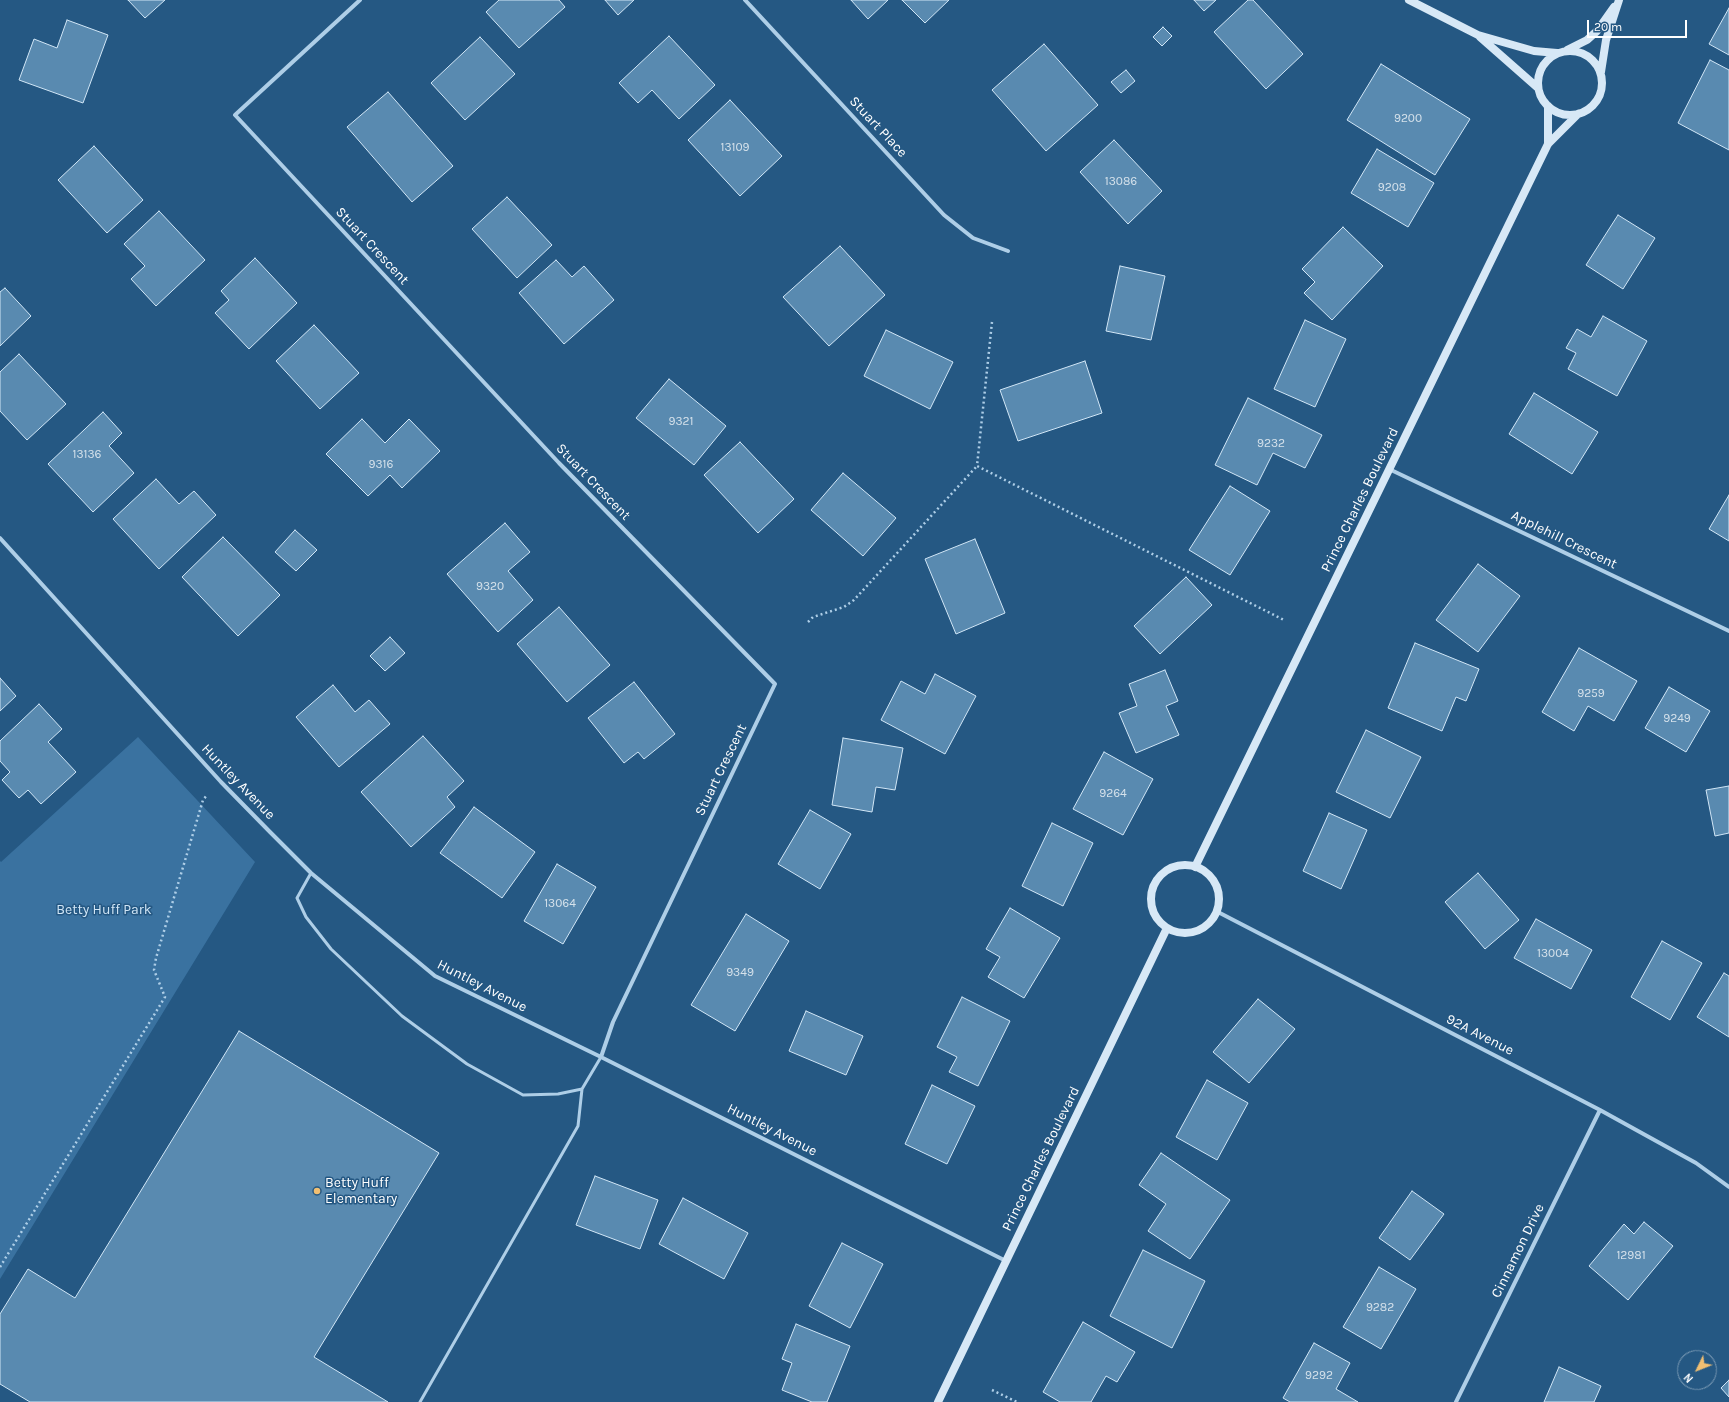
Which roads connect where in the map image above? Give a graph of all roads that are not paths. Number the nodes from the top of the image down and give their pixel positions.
1 (360, 0) edge
2 (745, 0) edge
3 (1409, 0) edge
4 (1618, 0) edge
5 (1478, 35) junction
6 (1567, 50) junction
7 (1557, 53) junction
8 (1601, 72) junction
9 (1538, 88) junction
10 (1548, 106) junction
11 (1578, 114) junction
12 (1548, 144) junction
13 (1008, 251) dead end
14 (1389, 469) junction
15 (0, 538) edge
16 (1729, 631) edge
17 (1195, 867) junction
18 (311, 873) junction
19 (1216, 910) junction
20 (1167, 928) junction
21 (601, 1057) junction
22 (582, 1090) junction
23 (1600, 1110) junction
24 (1729, 1187) edge
25 (1007, 1261) junction
26 (420, 1402) edge
27 (938, 1402) edge
28 (1456, 1402) edge

1 - 21 street, Stuart Crescent
2 - 13 street, Stuart Place
3 - 5 street
4 - 6 street
4 - 8 street
5 - 7 street
5 - 9 street
6 - 7 street
6 - 8 street
7 - 9 street
8 - 11 street
9 - 10 street
10 - 11 street
10 - 12 street, Prince Charles Boulevard
11 - 12 street, Prince Charles Boulevard
12 - 14 street, Prince Charles Boulevard
14 - 16 street, Applehill Crescent
14 - 17 street, Prince Charles Boulevard
15 - 18 street, Huntley Avenue
17 - 19 street
17 - 20 street
18 - 21 street, Huntley Avenue
18 - 22 lane
19 - 20 street
19 - 23 street, 92A Avenue
20 - 25 street, Prince Charles Boulevard
21 - 22 lane
21 - 25 street, Huntley Avenue
22 - 26 lane
23 - 24 street, 92A Avenue
23 - 28 street, Cinnamon Drive
25 - 27 street, Prince Charles Boulevard

